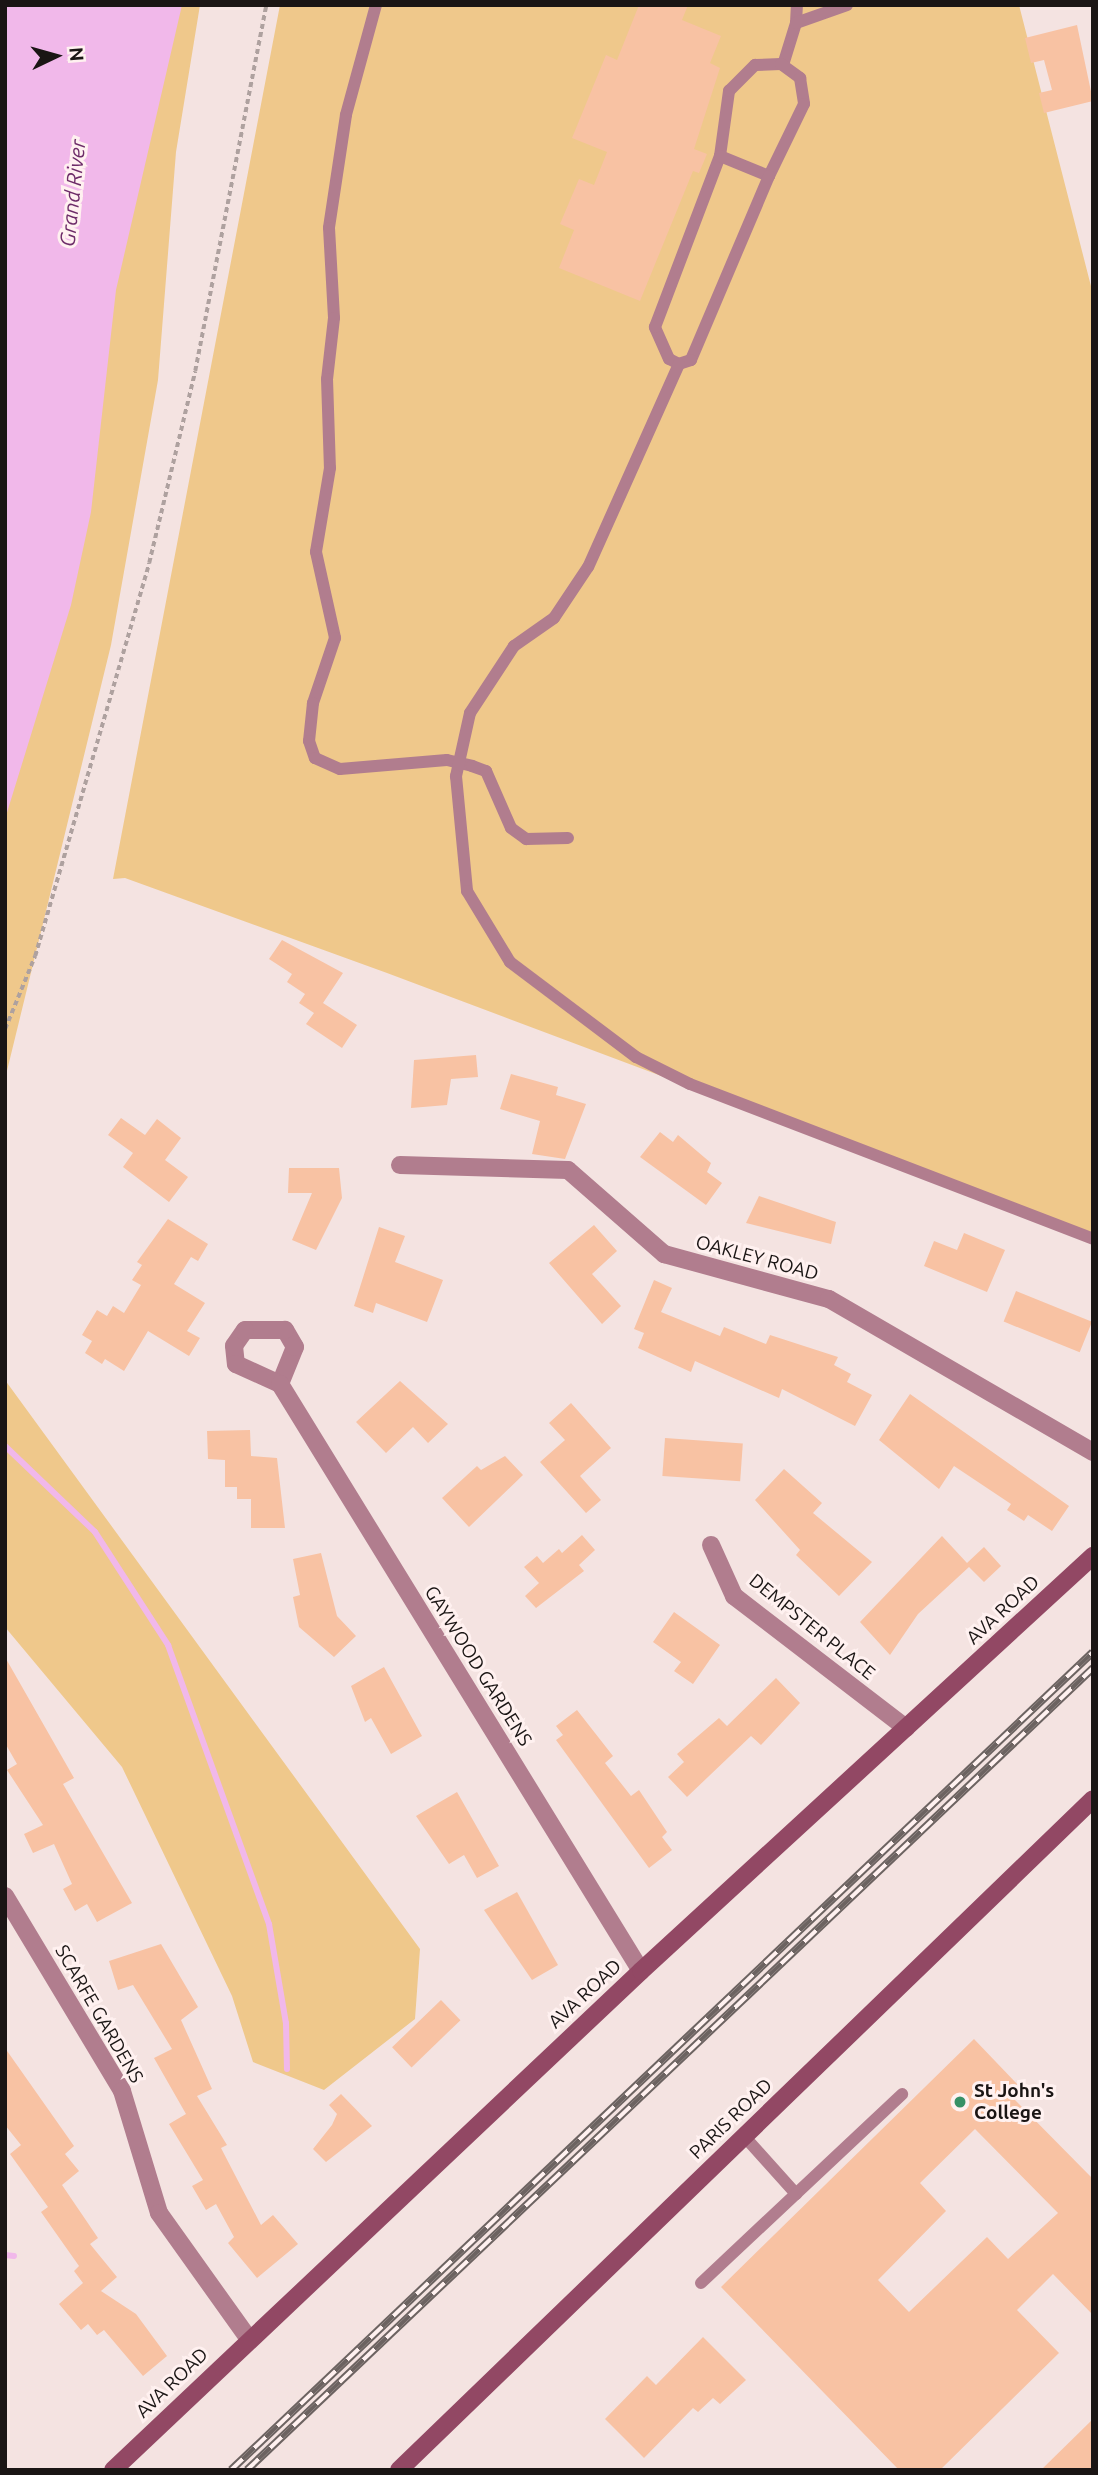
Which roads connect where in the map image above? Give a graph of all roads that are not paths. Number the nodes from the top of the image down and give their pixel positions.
1 (376, 5) edge
2 (797, 5) edge
3 (847, 5) edge
4 (796, 23) junction
5 (783, 65) junction
6 (720, 156) junction
7 (769, 176) junction
8 (679, 364) junction
9 (459, 763) junction
10 (568, 838) dead end
11 (400, 1165) dead end
12 (1093, 1239) edge
13 (280, 1384) dead end
14 (1093, 1452) edge
15 (710, 1545) dead end
16 (1093, 1556) edge
17 (906, 1728) junction
18 (1093, 1799) edge
19 (5, 1896) edge
20 (641, 1970) junction
21 (902, 2094) dead end
22 (744, 2136) junction
23 (796, 2193) junction
24 (701, 2283) dead end
25 (248, 2338) junction
26 (113, 2470) edge
27 (399, 2470) edge

1 - 9 lane
2 - 4 lane
3 - 4 lane
4 - 5 lane
5 - 6 lane
5 - 7 lane
6 - 7 lane
6 - 8 lane
7 - 8 lane
8 - 9 lane
9 - 10 lane
9 - 12 lane
11 - 14 street, OAKLEY ROAD
13 - 20 street, GAYWOOD GARDENS
15 - 17 street, DEMPSTER PLACE
16 - 17 street, AVA ROAD
17 - 20 street, AVA ROAD
18 - 22 street, PARIS ROAD
19 - 25 street, SCARFE GARDENS
20 - 25 street, AVA ROAD
21 - 23 lane
22 - 23 lane
22 - 27 street, PARIS ROAD
23 - 24 lane
25 - 26 street, AVA ROAD

